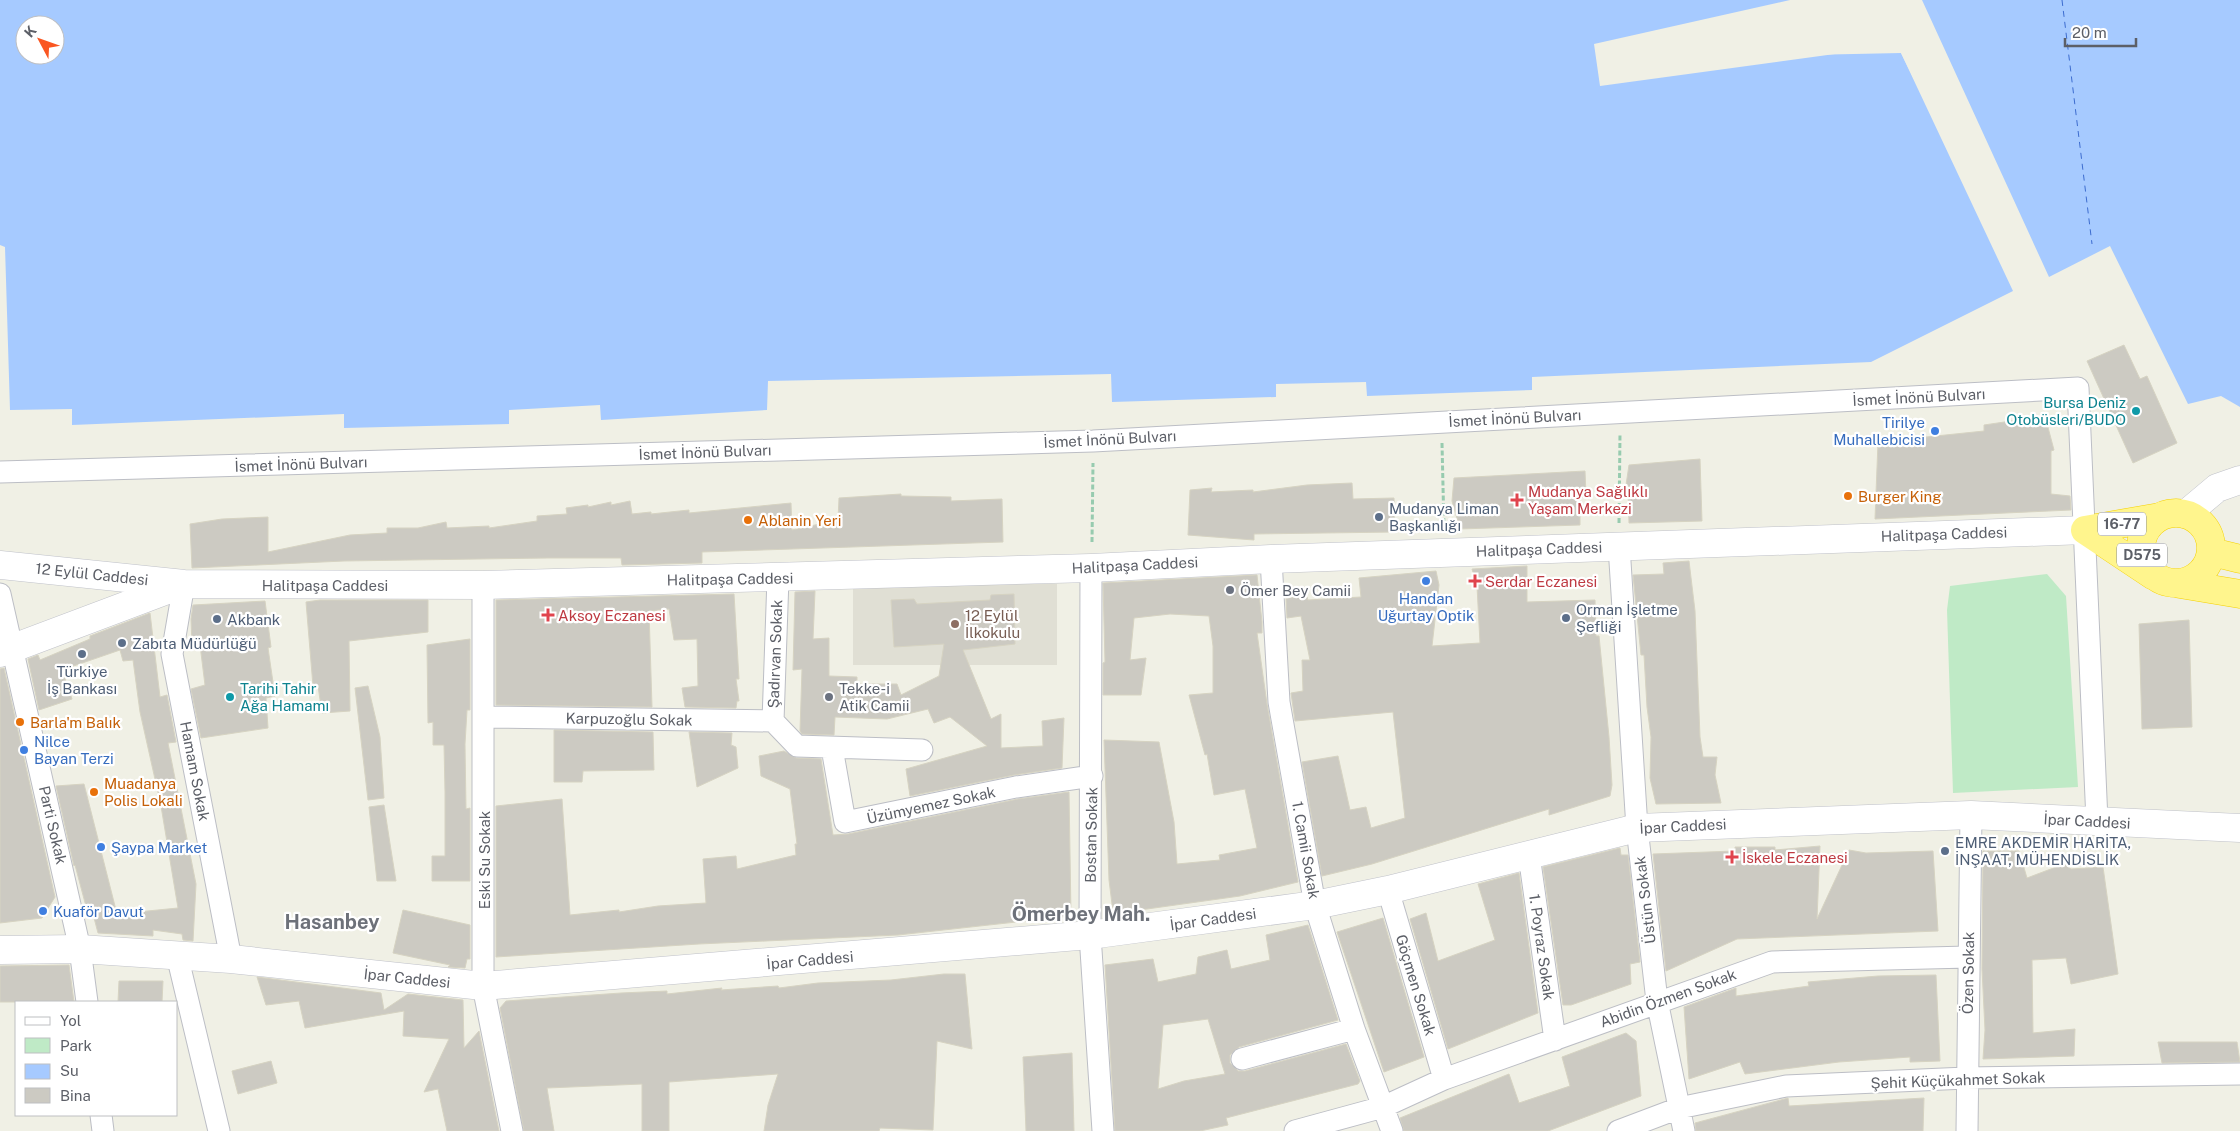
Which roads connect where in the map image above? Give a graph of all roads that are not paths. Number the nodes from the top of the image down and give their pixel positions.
1 (0, 472) edge
2 (2240, 480) edge
3 (2173, 516) junction
4 (2085, 530) junction
5 (1619, 546) junction
6 (2212, 552) junction
7 (1271, 559) junction
8 (2240, 559) edge
9 (0, 565) edge
10 (1091, 568) junction
11 (778, 578) junction
12 (2168, 580) junction
13 (184, 584) junction
14 (483, 585) junction
15 (0, 594) edge
16 (2240, 594) edge
17 (7, 651) edge
18 (485, 717) junction
19 (773, 721) junction
20 (832, 748) junction
21 (922, 750) dead end
22 (1092, 776) junction
23 (1971, 814) junction
24 (2097, 822) junction
25 (1636, 828) junction
26 (2240, 828) edge
27 (1529, 856) junction
28 (1388, 890) junction
29 (1315, 905) junction
30 (1090, 935) junction
31 (80, 949) junction
32 (0, 950) edge
33 (178, 955) junction
34 (1968, 957) junction
35 (232, 959) junction
36 (483, 986) junction
37 (87, 1001) edge
38 (1657, 1001) junction
39 (1354, 1029) junction
40 (1555, 1040) junction
41 (1242, 1059) dead end
42 (2240, 1074) edge
43 (1966, 1078) junction
44 (1444, 1079) junction
45 (1383, 1107) junction
46 (1679, 1108) junction
47 (100, 1116) edge
48 (102, 1131) edge
49 (219, 1131) edge
50 (512, 1131) edge
51 (1103, 1131) edge
52 (1295, 1131) edge
53 (1392, 1131) edge
54 (1618, 1131) edge
55 (1684, 1131) edge
56 (1967, 1131) edge

1 - 4 street, İsmet İnönü Bulvarı
2 - 3 main road
3 - 4 highway, 16-77
3 - 6 highway
3 - 12 highway, D575
4 - 5 main road, Halitpaşa Caddesi / 16-77
4 - 12 highway
4 - 24 street
5 - 7 main road, Halitpaşa Caddesi / 16-77
5 - 25 street, Üstün Sokak
6 - 8 highway
6 - 12 highway
7 - 10 main road, Halitpaşa Caddesi / 16-77
7 - 29 street, 1. Camii Sokak
9 - 13 main road, 12 Eylül Caddesi
10 - 11 main road, Halitpaşa Caddesi / 16-77
10 - 22 street, Bostan Sokak
11 - 14 main road, Halitpaşa Caddesi / 16-77
11 - 19 street, Şadırvan Sokak
12 - 16 highway, D575
13 - 14 main road, Halitpaşa Caddesi / 16-77
13 - 17 main road, 16-77
13 - 35 street, Hamam Sokak
14 - 18 street, Eski Su Sokak
15 - 17 street, Parti Sokak
17 - 31 street, Parti Sokak
18 - 19 street, Karpuzoğlu Sokak
18 - 36 street, Eski Su Sokak
19 - 20 street, Şadırvan Sokak
20 - 21 street, Şadırvan Sokak
20 - 22 street, Üzümyemez Sokak
22 - 30 street, Bostan Sokak
23 - 24 main road, İpar Caddesi
23 - 25 main road, İpar Caddesi
23 - 34 street, Özen Sokak
24 - 26 main road, İpar Caddesi
25 - 27 main road, İpar Caddesi
25 - 38 street, Üstün Sokak
27 - 28 main road, İpar Caddesi
27 - 40 street, 1. Poyraz Sokak
28 - 29 main road, İpar Caddesi
28 - 44 street, Göçmen Sokak
29 - 30 main road, İpar Caddesi
29 - 39 street, 1. Camii Sokak
30 - 36 main road, İpar Caddesi
30 - 51 street, Bostan Sokak
31 - 32 main road, İpar Caddesi
31 - 33 main road, İpar Caddesi
31 - 37 street, Parti Sokak
33 - 35 main road, İpar Caddesi
33 - 49 street
34 - 38 street, Abidin Özmen Sokak
34 - 43 street, Özen Sokak
35 - 36 main road, İpar Caddesi
36 - 50 street, Eski Su Sokak
38 - 40 street, Abidin Özmen Sokak
38 - 46 street, Üstün Sokak
39 - 41 street
39 - 45 street, 1. Camii Sokak
40 - 44 street, Abidin Özmen Sokak
42 - 43 street, Şehit Küçükahmet Sokak
43 - 46 street, Şehit Küçükahmet Sokak
43 - 56 street, Özen Sokak
44 - 45 street, Abidin Özmen Sokak
45 - 52 street, Abidin Özmen Sokak
45 - 53 street, 1. Camii Sokak
46 - 54 street, Şehit Küçükahmet Sokak
46 - 55 street, Üstün Sokak
47 - 48 street

